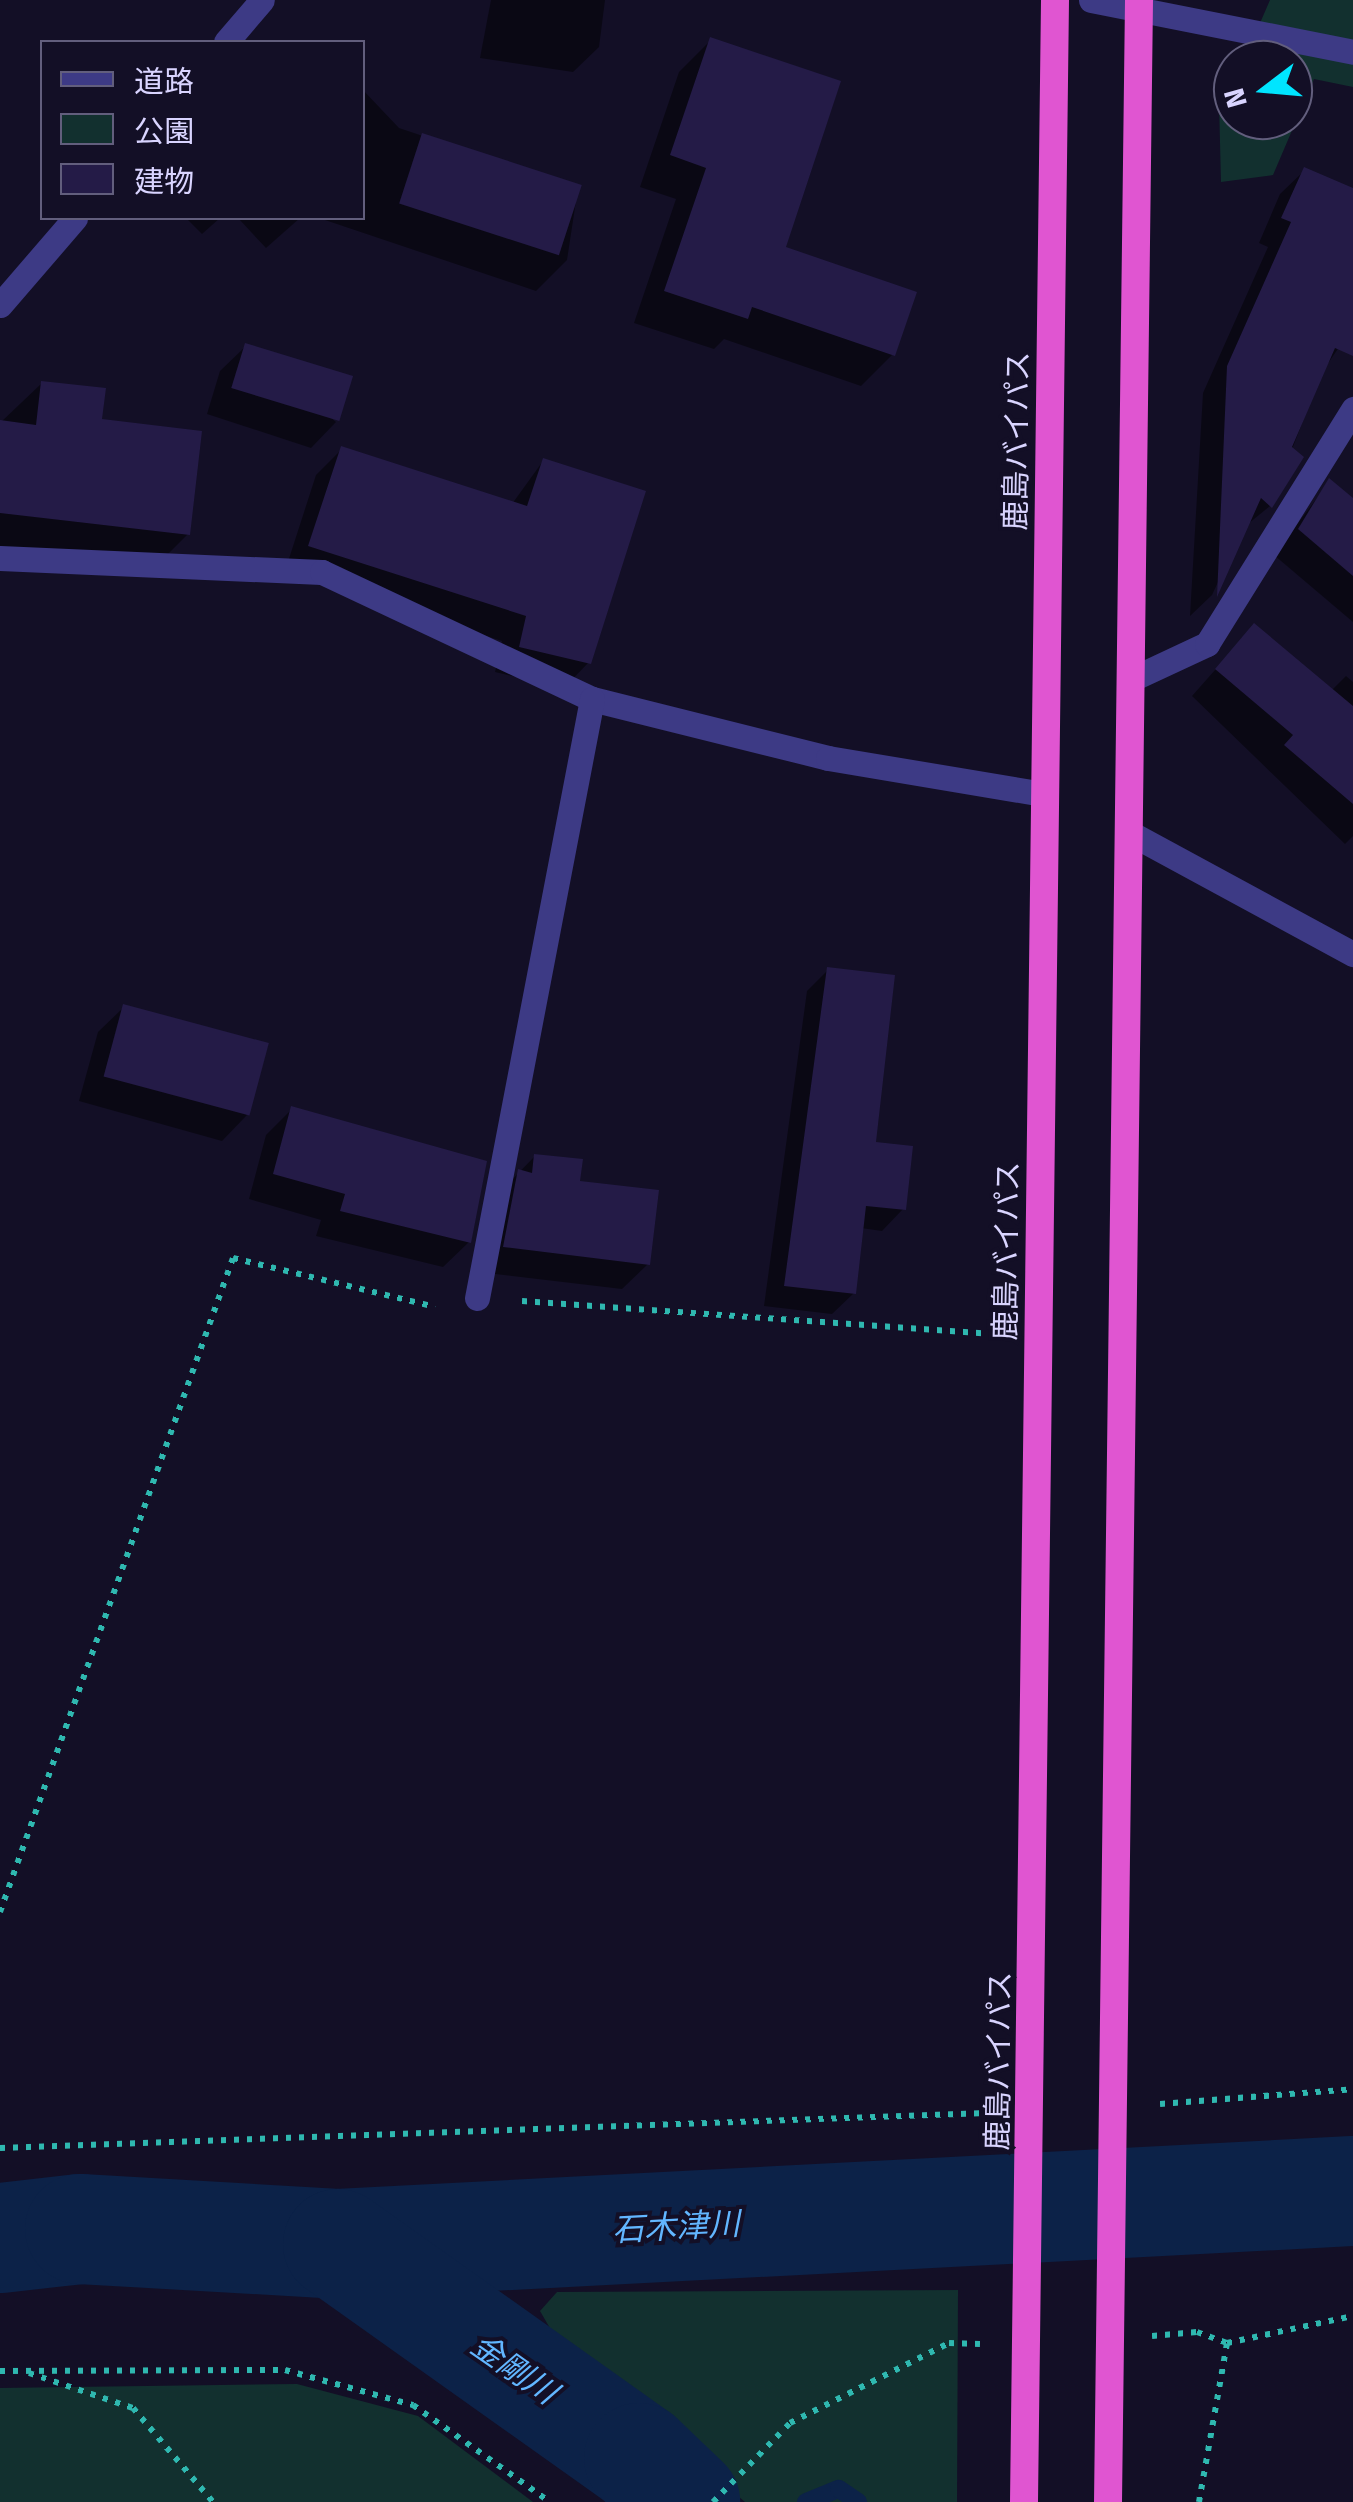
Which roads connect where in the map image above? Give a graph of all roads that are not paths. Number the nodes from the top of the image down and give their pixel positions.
1 (262, 0) edge
2 (1055, 0) edge
3 (1090, 0) edge
4 (1139, 6) edge
5 (228, 40) edge
6 (1353, 52) edge
7 (73, 220) edge
8 (0, 304) edge
9 (1353, 409) edge
10 (0, 558) edge
11 (1132, 680) junction
12 (592, 698) junction
13 (1044, 794) junction
14 (1130, 833) junction
15 (1353, 954) edge
16 (477, 1298) road end
17 (1024, 2502) edge
18 (1108, 2502) edge

1 - 5 street
2 - 13 highway, 鹿島バイパス
3 - 4 street
4 - 6 street
4 - 11 highway
7 - 8 street
9 - 11 street
10 - 12 street
11 - 14 highway
12 - 13 street
12 - 16 street
13 - 17 highway, 鹿島バイパス
14 - 15 street
14 - 18 highway

